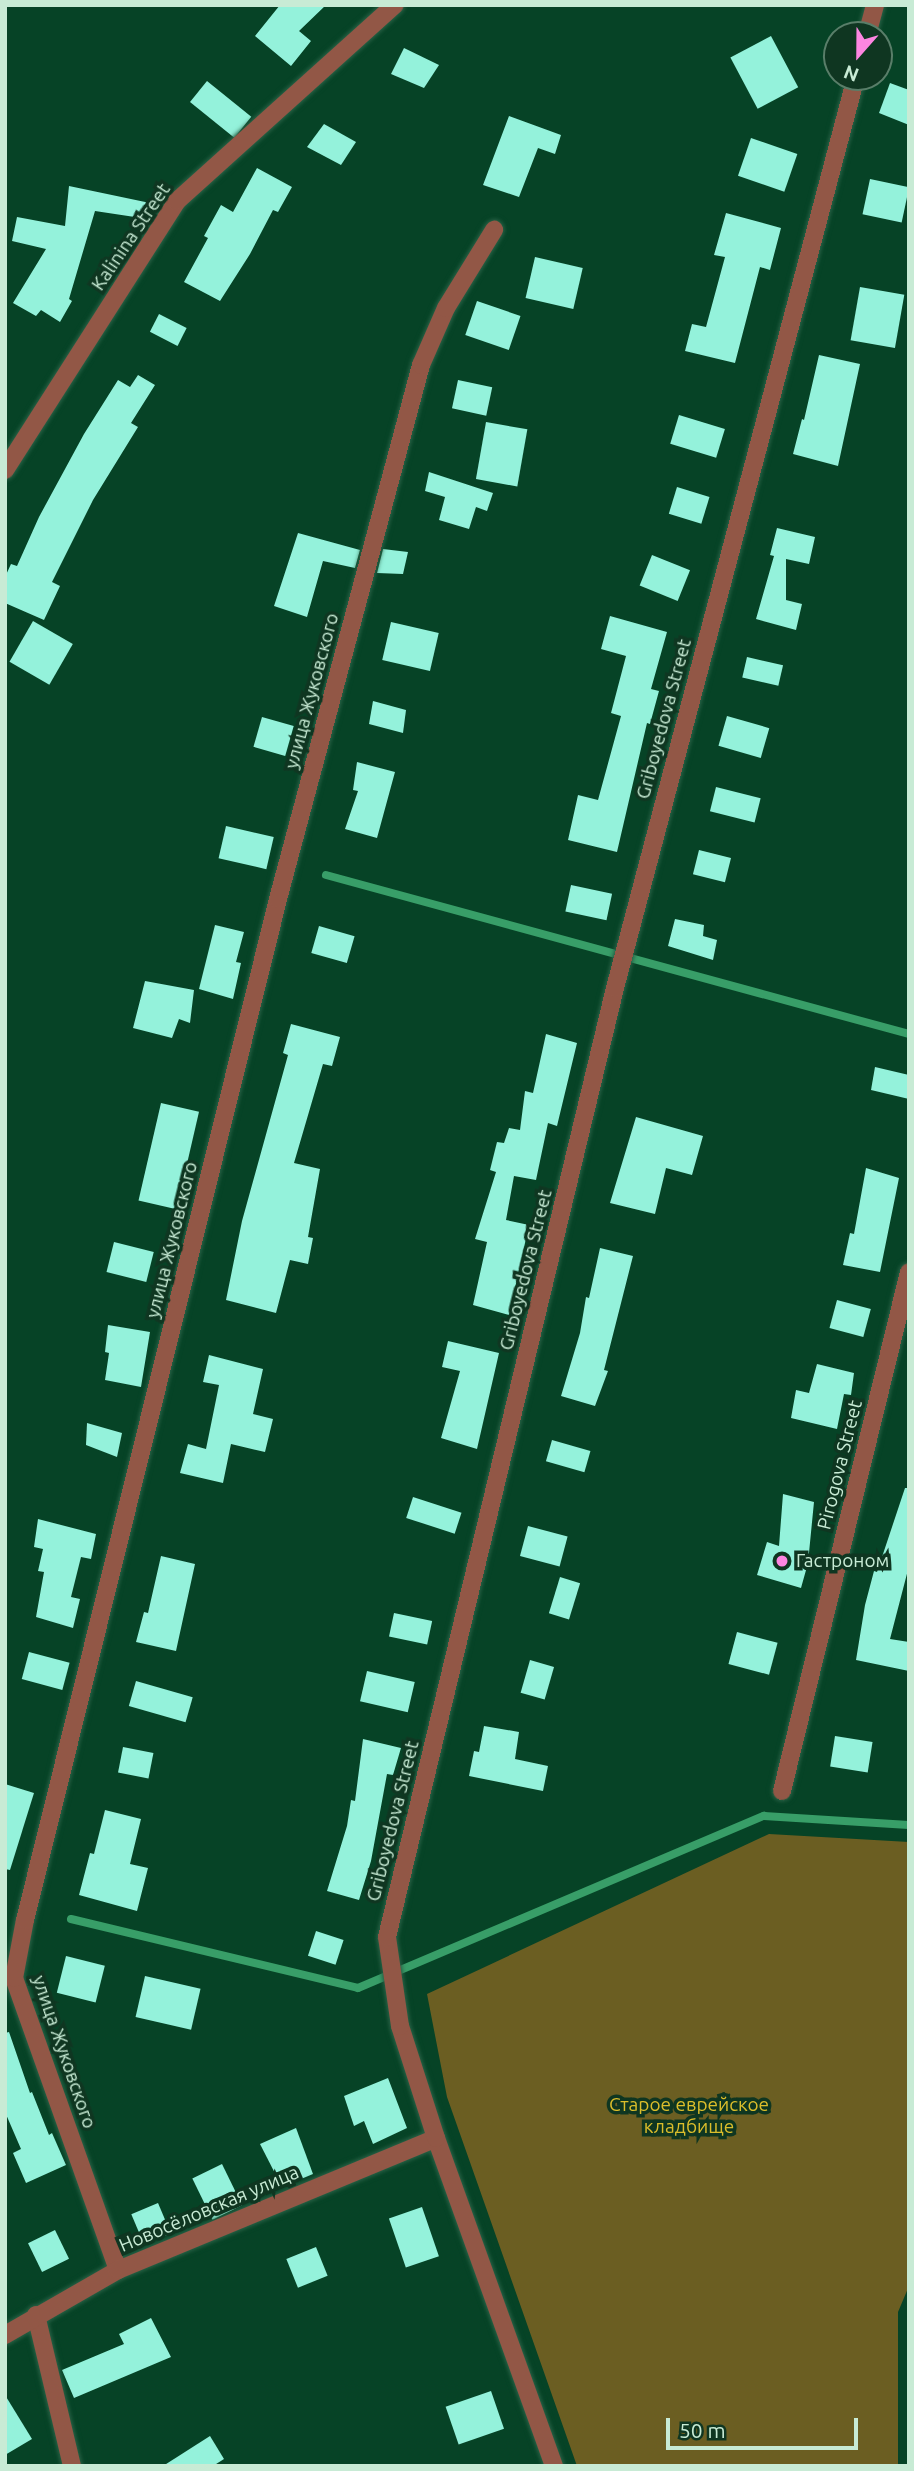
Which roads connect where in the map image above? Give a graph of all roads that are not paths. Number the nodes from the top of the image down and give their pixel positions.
1 (395, 5) edge
2 (852, 91) edge
3 (494, 230) dead end
4 (5, 470) edge
5 (909, 1272) edge
6 (782, 1791) dead end
7 (436, 2138) junction
8 (118, 2270) junction
9 (36, 2315) junction
10 (5, 2335) edge
11 (72, 2466) edge
12 (554, 2466) edge

1 - 4 street, Kalinina Street
2 - 7 street, Griboyedova Street
3 - 8 street, улица Жуковского
5 - 6 street, Pirogova Street
7 - 8 street, Новосёловская улица
7 - 12 street, Griboyedova Street
8 - 9 street, Новосёловская улица
9 - 10 street, Новосёловская улица
9 - 11 street

